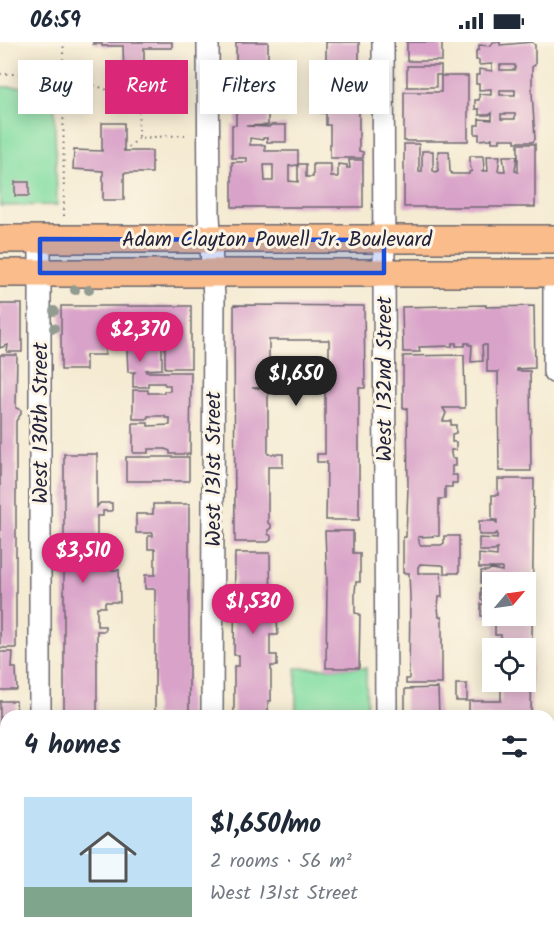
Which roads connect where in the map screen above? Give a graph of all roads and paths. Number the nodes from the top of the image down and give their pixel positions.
1 (64, 42) edge
2 (208, 42) edge
3 (383, 42) edge
4 (63, 60) edge
5 (0, 74) edge
6 (18, 74) edge
7 (63, 114) edge
8 (138, 114) edge
9 (185, 135) dead end
10 (139, 138) junction
11 (124, 151) dead end
12 (64, 216) dead end
13 (0, 239) edge
14 (40, 239) junction
15 (211, 239) junction
16 (554, 239) edge
17 (384, 240) junction
18 (0, 273) edge
19 (40, 273) junction
20 (213, 273) junction
21 (384, 273) junction
22 (554, 273) edge
23 (554, 280) edge
24 (554, 372) edge
25 (40, 710) edge
26 (212, 710) edge
27 (386, 710) edge

1 - 4 path
2 - 15 street, West 131st Street
3 - 17 street, West 132nd Street
5 - 6 path
7 - 12 path
8 - 10 path
9 - 10 path
10 - 11 path
13 - 14 main road, Adam Clayton Powell Jr. Boulevard
14 - 15 main road, Adam Clayton Powell Jr. Boulevard
14 - 19 street, West 130th Street
15 - 17 main road, Adam Clayton Powell Jr. Boulevard
15 - 20 street, West 131st Street
16 - 17 main road, Adam Clayton Powell Jr. Boulevard
17 - 21 street, West 132nd Street
18 - 19 main road, Adam Clayton Powell Jr. Boulevard
19 - 20 main road, Adam Clayton Powell Jr. Boulevard
19 - 25 street, West 130th Street
20 - 21 main road, Adam Clayton Powell Jr. Boulevard
20 - 26 street, West 131st Street
21 - 22 main road, Adam Clayton Powell Jr. Boulevard
21 - 27 street, West 132nd Street
23 - 24 street

